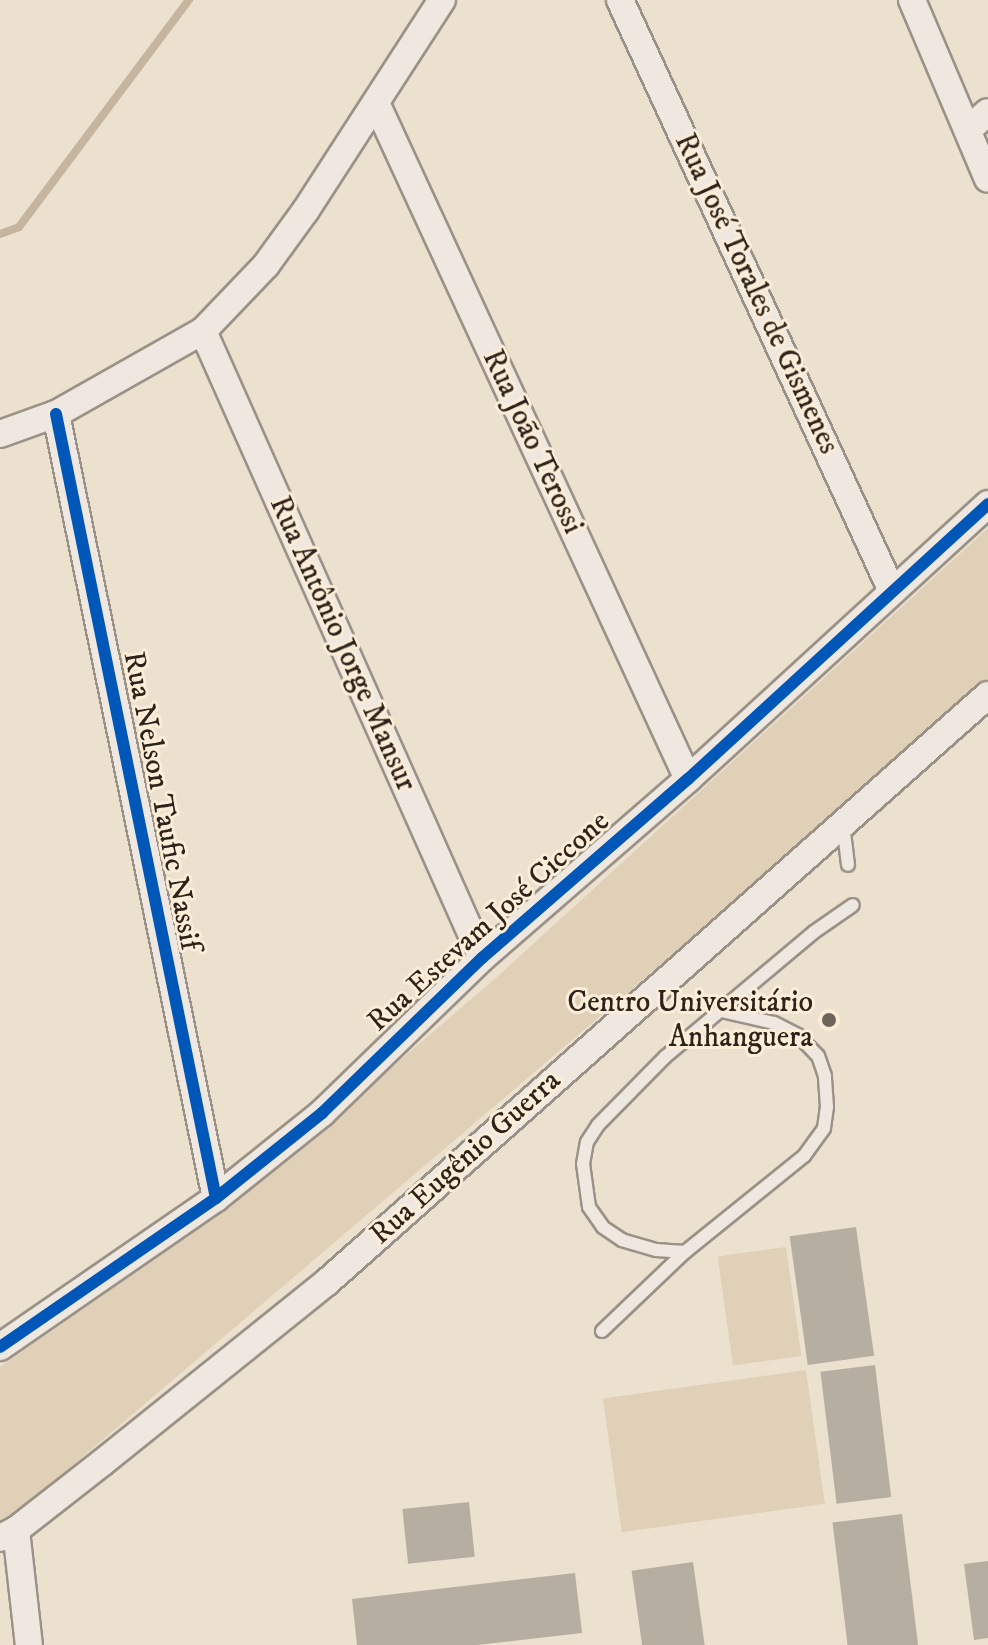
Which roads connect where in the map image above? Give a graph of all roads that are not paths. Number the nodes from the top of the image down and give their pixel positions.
1 (442, 0) edge
2 (620, 0) edge
3 (912, 0) edge
4 (377, 105) junction
5 (978, 120) edge
6 (988, 179) edge
7 (203, 331) junction
8 (56, 414) junction
9 (0, 434) edge
10 (988, 504) edge
11 (891, 589) junction
12 (988, 695) edge
13 (688, 779) junction
14 (843, 824) junction
15 (848, 865) dead end
16 (853, 905) dead end
17 (482, 958) junction
18 (722, 1011) junction
19 (216, 1198) junction
20 (685, 1252) junction
21 (602, 1331) dead end
22 (0, 1347) edge
23 (8, 1534) edge
24 (29, 1645) edge

1 - 4 street
2 - 11 street, Rua José Torales de Gismenes
3 - 5 street
4 - 7 street
4 - 13 street, Rua João Terossi
5 - 6 street
7 - 8 street
7 - 17 street, Rua Antônio Jorge Mansur
8 - 9 street
8 - 19 street, Rua Nelson Taufic Nassif
10 - 11 street, Rua Estevam José Ciccone
11 - 13 street, Rua Estevam José Ciccone
12 - 14 street, Rua Eugênio Guerra
13 - 17 street, Rua Estevam José Ciccone
14 - 15 lane
14 - 23 street, Rua Eugênio Guerra
16 - 18 lane
17 - 19 street, Rua Estevam José Ciccone
18 - 20 lane
18 - 20 lane
19 - 22 street, Rua Estevam José Ciccone
20 - 21 lane
23 - 24 street

